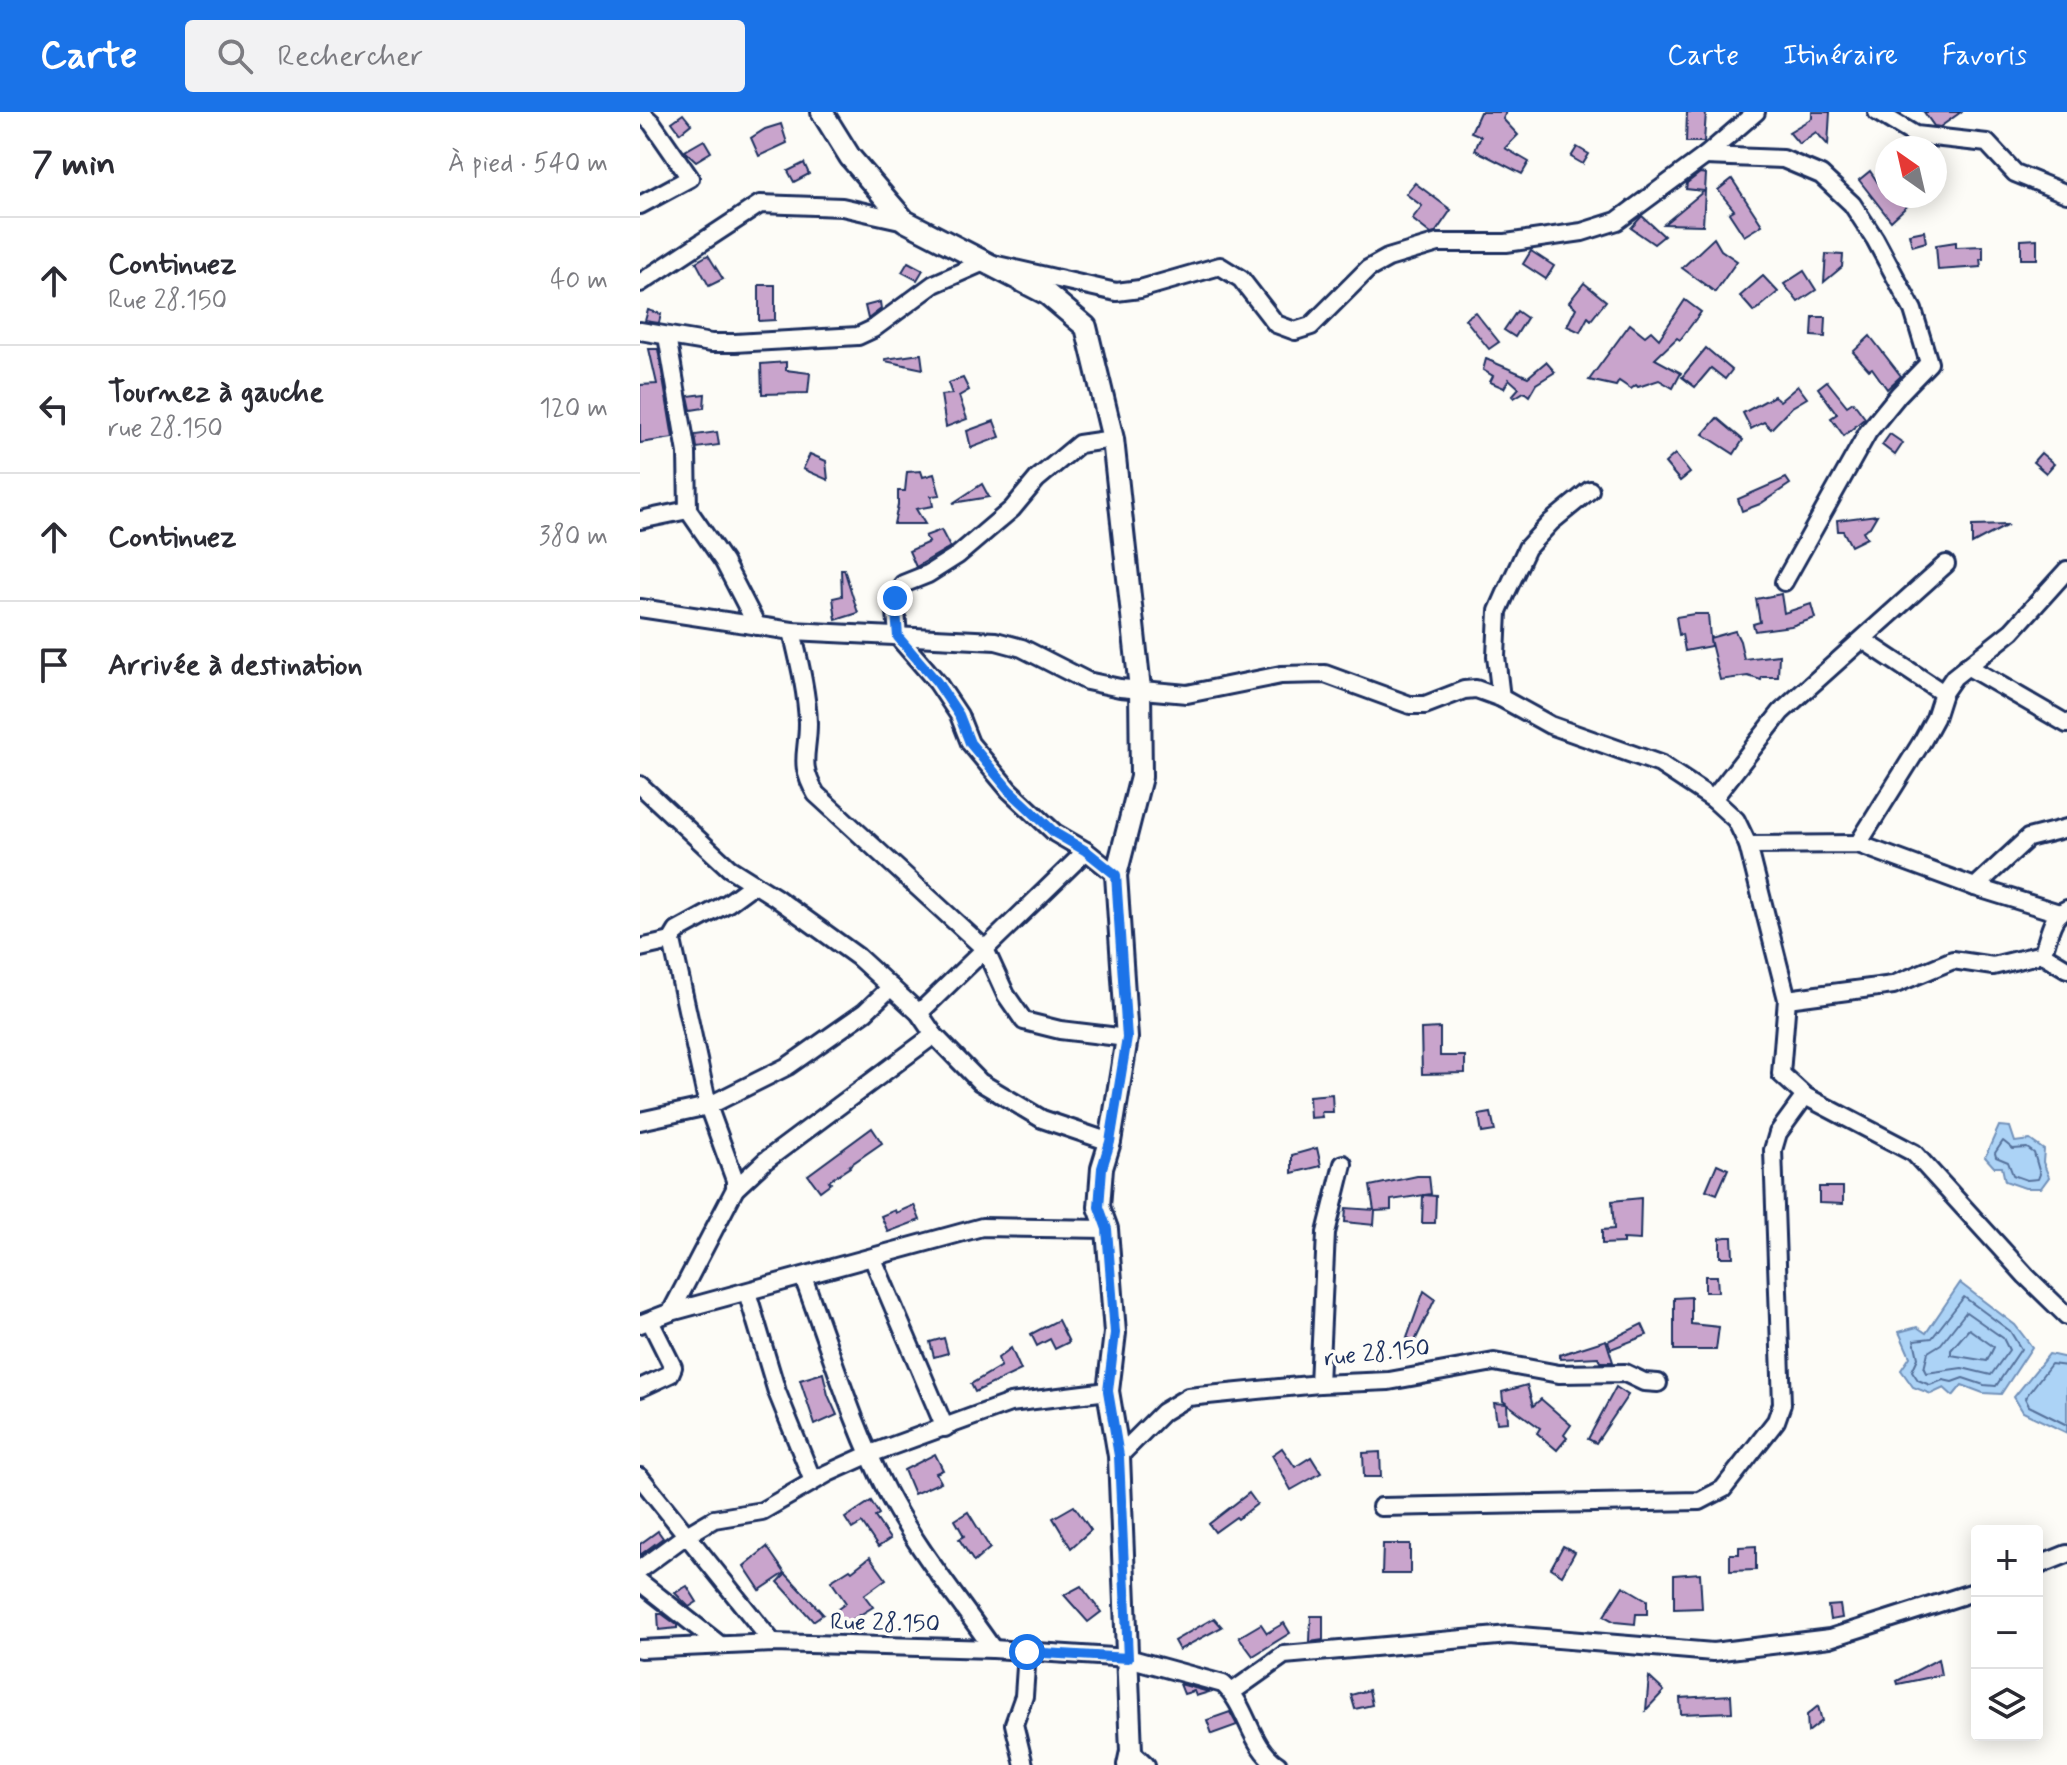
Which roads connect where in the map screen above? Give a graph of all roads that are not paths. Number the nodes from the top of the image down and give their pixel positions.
1 (640, 112) edge
2 (822, 112) edge
3 (1756, 112) edge
4 (1877, 112) edge
5 (1705, 156) junction
6 (2067, 194) edge
7 (640, 205) edge
8 (905, 221) junction
9 (984, 262) junction
10 (640, 283) edge
11 (640, 331) edge
12 (667, 336) junction
13 (1113, 439) junction
14 (1590, 490) dead end
15 (688, 510) junction
16 (640, 519) edge
17 (1946, 564) dead end
18 (2067, 570) edge
19 (1784, 582) dead end
20 (640, 608) edge
21 (757, 626) junction
22 (792, 631) junction
23 (898, 637) junction
24 (1863, 640) junction
25 (1967, 666) junction
26 (1140, 689) junction
27 (1943, 693) junction
28 (1501, 698) junction
29 (2067, 724) edge
30 (640, 785) edge
31 (1713, 799) junction
32 (2067, 828) edge
33 (1858, 844) junction
34 (1748, 845) junction
35 (1086, 851) junction
36 (1116, 875) junction
37 (754, 884) junction
38 (1975, 887) junction
39 (2063, 911) edge
40 (671, 941) junction
41 (640, 948) edge
42 (985, 949) junction
43 (2042, 954) junction
44 (2067, 969) edge
45 (891, 987) junction
46 (1787, 999) junction
47 (919, 1013) junction
48 (934, 1035) junction
49 (1127, 1038) junction
50 (1805, 1096) junction
51 (708, 1106) junction
52 (640, 1121) edge
53 (1110, 1142) junction
54 (1343, 1164) dead end
55 (735, 1189) junction
56 (1107, 1229) junction
57 (873, 1259) junction
58 (803, 1277) junction
59 (747, 1292) junction
60 (671, 1312) junction
61 (2067, 1316) edge
62 (645, 1322) edge
63 (1658, 1383) dead end
64 (1319, 1384) junction
65 (640, 1388) edge
66 (1108, 1391) junction
67 (945, 1428) junction
68 (870, 1454) junction
69 (1119, 1456) junction
70 (640, 1477) edge
71 (813, 1481) junction
72 (1381, 1507) dead end
73 (685, 1536) junction
74 (2067, 1554) edge
75 (2043, 1564) edge
76 (640, 1569) edge
77 (640, 1582) edge
78 (1971, 1593) edge
79 (773, 1643) junction
80 (720, 1645) junction
81 (640, 1649) edge
82 (993, 1649) junction
83 (1027, 1652) junction
84 (1128, 1658) junction
85 (1232, 1692) junction
86 (1129, 1758) edge
87 (1024, 1765) edge
88 (1146, 1765) edge
89 (1278, 1765) edge

1 - 7 street
2 - 8 street
3 - 5 street
4 - 6 street
5 - 9 street
5 - 19 street
8 - 9 street
8 - 10 street
9 - 12 street
9 - 13 street
11 - 12 street
12 - 15 street
13 - 23 street
13 - 26 street
14 - 28 street
15 - 16 street
15 - 21 street
17 - 24 street
18 - 25 street
20 - 21 street
21 - 22 street
22 - 23 street
22 - 42 street
23 - 26 street
23 - 35 street
24 - 27 street
24 - 31 street
25 - 27 street
25 - 29 street
26 - 28 street
26 - 36 street
27 - 33 street
28 - 31 street
30 - 37 street
31 - 34 street
32 - 38 street
33 - 34 street
33 - 38 street
34 - 46 street
35 - 36 street
35 - 42 street
36 - 49 street
37 - 40 street
37 - 45 street
38 - 39 street
39 - 43 street
40 - 41 street
40 - 51 street
42 - 47 street
42 - 49 street
43 - 44 street
43 - 46 street
45 - 47 street
45 - 51 street
46 - 50 street
47 - 48 street
48 - 53 street
48 - 55 street
49 - 53 street
50 - 61 street
50 - 72 street
51 - 52 street
51 - 55 street
53 - 56 street
54 - 64 street
55 - 60 street
56 - 57 street
56 - 66 street
57 - 58 street
57 - 67 street
58 - 59 street
58 - 68 street
59 - 60 street
59 - 71 street
60 - 62 street
62 - 65 street
63 - 64 street, rue 28.150
64 - 69 street, rue 28.150
66 - 67 street
66 - 69 street
67 - 68 street
68 - 71 street
68 - 82 street
69 - 84 street
70 - 73 street
71 - 73 street
73 - 76 street
73 - 79 street
74 - 75 street
77 - 80 street
78 - 85 street
79 - 80 street, Rue 28.150
79 - 82 street, Rue 28.150
80 - 81 street, Rue 28.150
82 - 83 street, Rue 28.150
83 - 84 street, Rue 28.150
83 - 87 street
84 - 85 street
84 - 86 street
85 - 89 street
86 - 88 street

